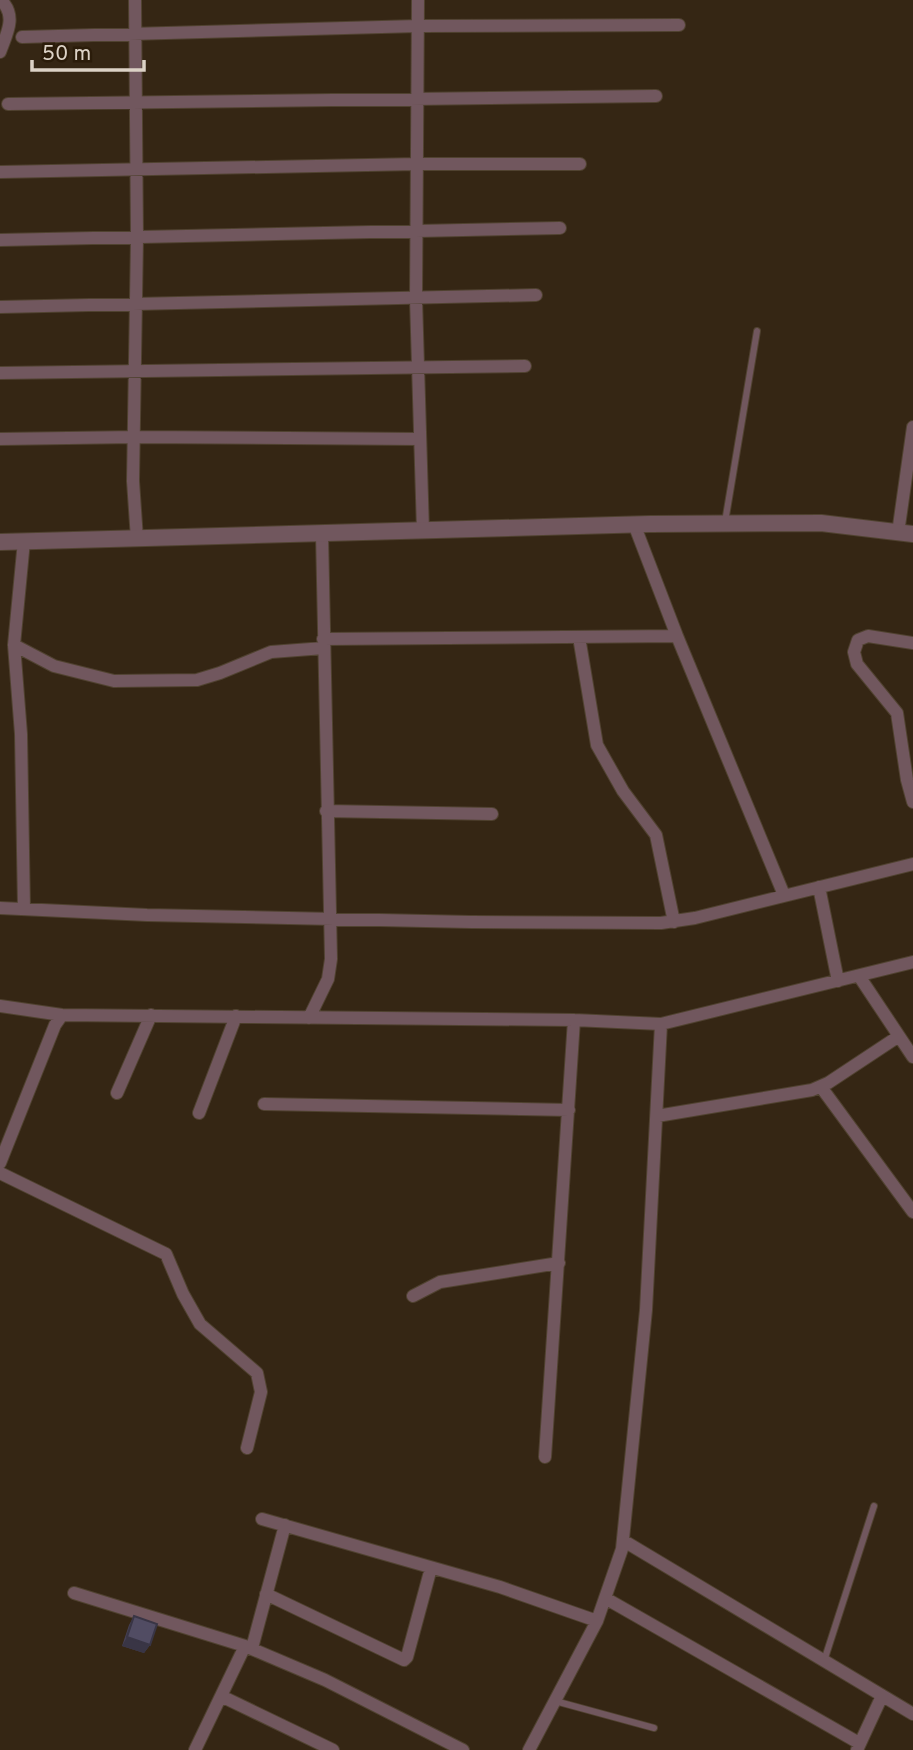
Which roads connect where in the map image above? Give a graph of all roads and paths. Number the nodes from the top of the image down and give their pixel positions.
1 (1, 0) edge
2 (135, 0) edge
3 (418, 0) edge
4 (679, 25) dead end
5 (418, 26) junction
6 (136, 33) junction
7 (22, 37) dead end
8 (0, 52) edge
9 (656, 96) dead end
10 (417, 99) junction
11 (136, 102) junction
12 (8, 104) dead end
13 (417, 164) junction
14 (580, 164) dead end
15 (136, 169) junction
16 (0, 172) edge
17 (560, 228) dead end
18 (416, 231) junction
19 (137, 239) junction
20 (0, 240) edge
21 (536, 295) dead end
22 (416, 299) junction
23 (137, 304) junction
24 (0, 307) edge
25 (757, 331) dead end
26 (525, 366) dead end
27 (417, 367) junction
28 (136, 372) junction
29 (0, 373) edge
30 (913, 427) edge
31 (135, 436) junction
32 (0, 439) edge
33 (419, 439) junction
34 (724, 523) junction
35 (634, 524) junction
36 (422, 531) junction
37 (906, 533) edge
38 (322, 534) junction
39 (137, 539) junction
40 (0, 541) edge
41 (24, 541) junction
42 (677, 636) junction
43 (579, 637) junction
44 (913, 643) edge
45 (323, 644) junction
46 (14, 645) junction
47 (913, 802) edge
48 (326, 811) junction
49 (492, 814) dead end
50 (913, 863) edge
51 (818, 887) junction
52 (784, 895) junction
53 (0, 908) edge
54 (24, 909) junction
55 (328, 919) junction
56 (674, 922) junction
57 (913, 962) edge
58 (859, 975) junction
59 (838, 981) junction
60 (0, 1006) edge
61 (62, 1015) junction
62 (151, 1015) junction
63 (236, 1016) junction
64 (309, 1017) junction
65 (574, 1020) junction
66 (661, 1024) junction
67 (899, 1035) junction
68 (913, 1057) edge
69 (821, 1087) junction
70 (117, 1093) dead end
71 (264, 1104) dead end
72 (569, 1110) junction
73 (200, 1113) dead end
74 (657, 1116) junction
75 (0, 1163) edge
76 (0, 1172) edge
77 (913, 1212) edge
78 (559, 1263) junction
79 (413, 1296) dead end
80 (247, 1447) dead end
81 (545, 1457) dead end
82 (874, 1506) dead end
83 (262, 1519) dead end
84 (285, 1525) junction
85 (624, 1541) junction
86 (431, 1568) junction
87 (74, 1593) dead end
88 (266, 1594) junction
89 (605, 1598) junction
90 (597, 1621) junction
91 (248, 1647) junction
92 (824, 1661) junction
93 (221, 1696) junction
94 (882, 1696) junction
95 (555, 1701) junction
96 (913, 1714) edge
97 (654, 1728) dead end
98 (858, 1747) edge
99 (200, 1748) edge
100 (460, 1749) edge
101 (333, 1750) edge
102 (529, 1750) edge

1 - 8 street
2 - 6 street
3 - 5 street
4 - 5 street
5 - 6 street
5 - 10 street
6 - 7 street
6 - 11 street
9 - 10 street
10 - 11 street
10 - 13 street
11 - 12 street
11 - 15 street
13 - 14 street
13 - 15 street
13 - 18 street
15 - 16 street
15 - 19 street
17 - 18 street
18 - 19 street
18 - 22 street
19 - 20 street
19 - 23 street
21 - 22 street
22 - 23 street
22 - 27 street
23 - 24 street
23 - 28 street
25 - 34 lane
26 - 27 street
27 - 28 street
27 - 33 street
28 - 29 street
28 - 31 street
30 - 37 street
31 - 32 street
31 - 33 street
31 - 39 street
33 - 36 street
34 - 35 street
34 - 37 street
35 - 36 street
35 - 42 street
36 - 38 street
38 - 39 street
38 - 45 street
39 - 41 street
40 - 41 street
41 - 46 street
42 - 43 street
42 - 52 street
43 - 45 street
43 - 56 street
44 - 47 street
45 - 46 street
45 - 48 street
46 - 54 street
48 - 49 street
48 - 55 street
50 - 51 street
51 - 52 street
51 - 59 street
52 - 56 street
53 - 54 street
54 - 55 street
55 - 56 street
55 - 64 street
57 - 58 street
58 - 59 street
58 - 67 street
59 - 66 street
60 - 61 street
61 - 62 street
61 - 75 street
62 - 63 street
62 - 70 street
63 - 64 street
63 - 73 street
64 - 65 street
65 - 66 street
65 - 72 street
66 - 74 street
67 - 68 street
67 - 69 street
69 - 74 street
69 - 77 street
71 - 72 street
72 - 78 street
74 - 85 street
76 - 80 street
78 - 79 street
78 - 81 street
82 - 92 lane
83 - 84 street
84 - 86 street
84 - 88 street
85 - 89 street
85 - 92 street
86 - 88 street
86 - 90 street
87 - 91 street
88 - 91 street
89 - 90 street
89 - 98 street
90 - 95 street
91 - 93 street
91 - 100 street
92 - 94 street
93 - 99 street
93 - 101 street
94 - 96 street
94 - 98 street
95 - 97 lane
95 - 102 street

